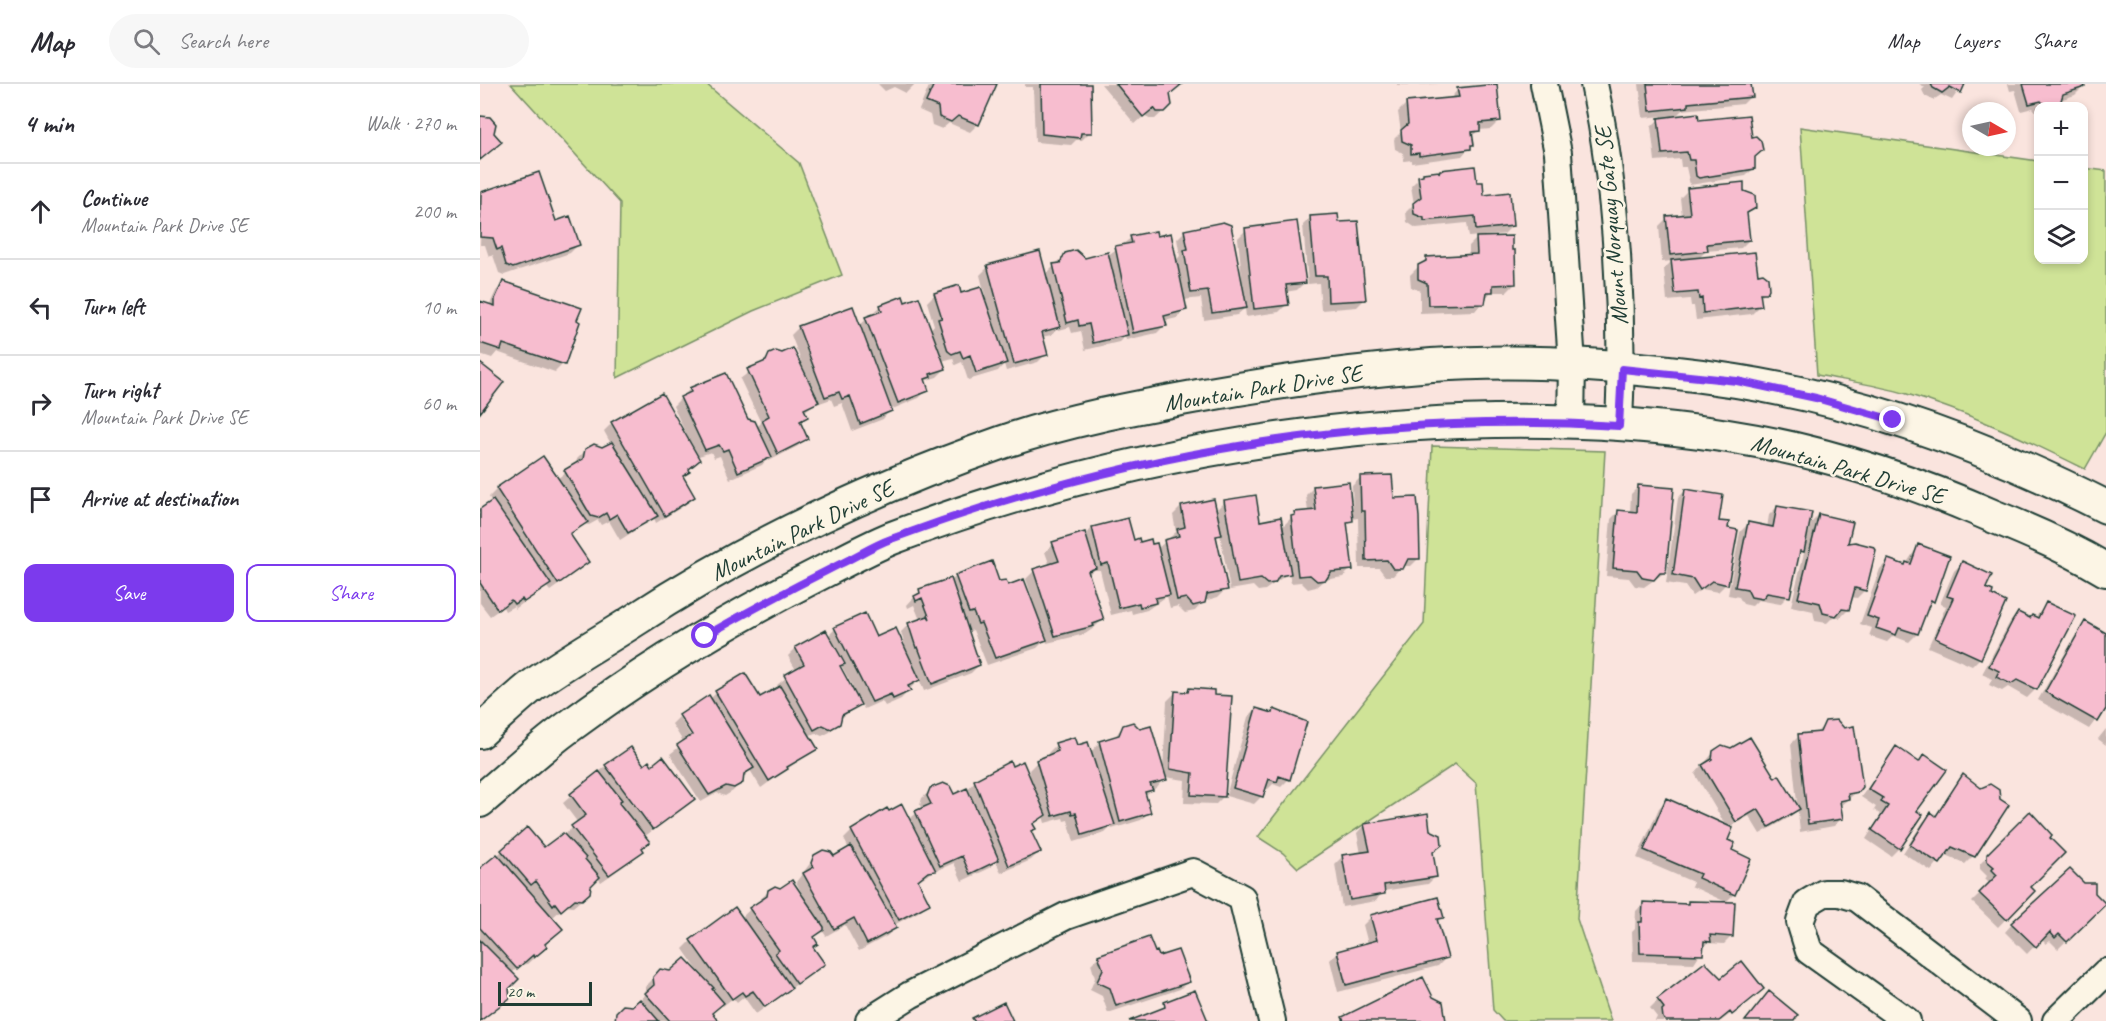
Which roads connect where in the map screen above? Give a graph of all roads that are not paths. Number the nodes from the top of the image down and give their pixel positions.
1 (1544, 84) edge
2 (1594, 84) edge
3 (1572, 364) junction
4 (1622, 369) junction
5 (1571, 424) junction
6 (1619, 426) junction
7 (2106, 507) edge
8 (2106, 570) edge
9 (480, 732) edge
10 (480, 801) edge
11 (2106, 972) edge
12 (869, 1021) edge
13 (1272, 1021) edge
14 (1907, 1021) edge
15 (2018, 1021) edge
16 (2056, 1021) edge

1 - 3 street, Mount Norquay Gate SE
2 - 4 street, Mount Norquay Gate SE
3 - 4 street, Mountain Park Drive SE
3 - 5 street, Mount Norquay Gate SE
3 - 9 street, Mountain Park Drive SE
4 - 6 street, Mount Norquay Gate SE
4 - 7 street, Mountain Park Drive SE
5 - 6 street, Mountain Park Drive SE
5 - 10 street, Mountain Park Drive SE
6 - 8 street, Mountain Park Drive SE
11 - 16 street
12 - 13 street
14 - 15 street

